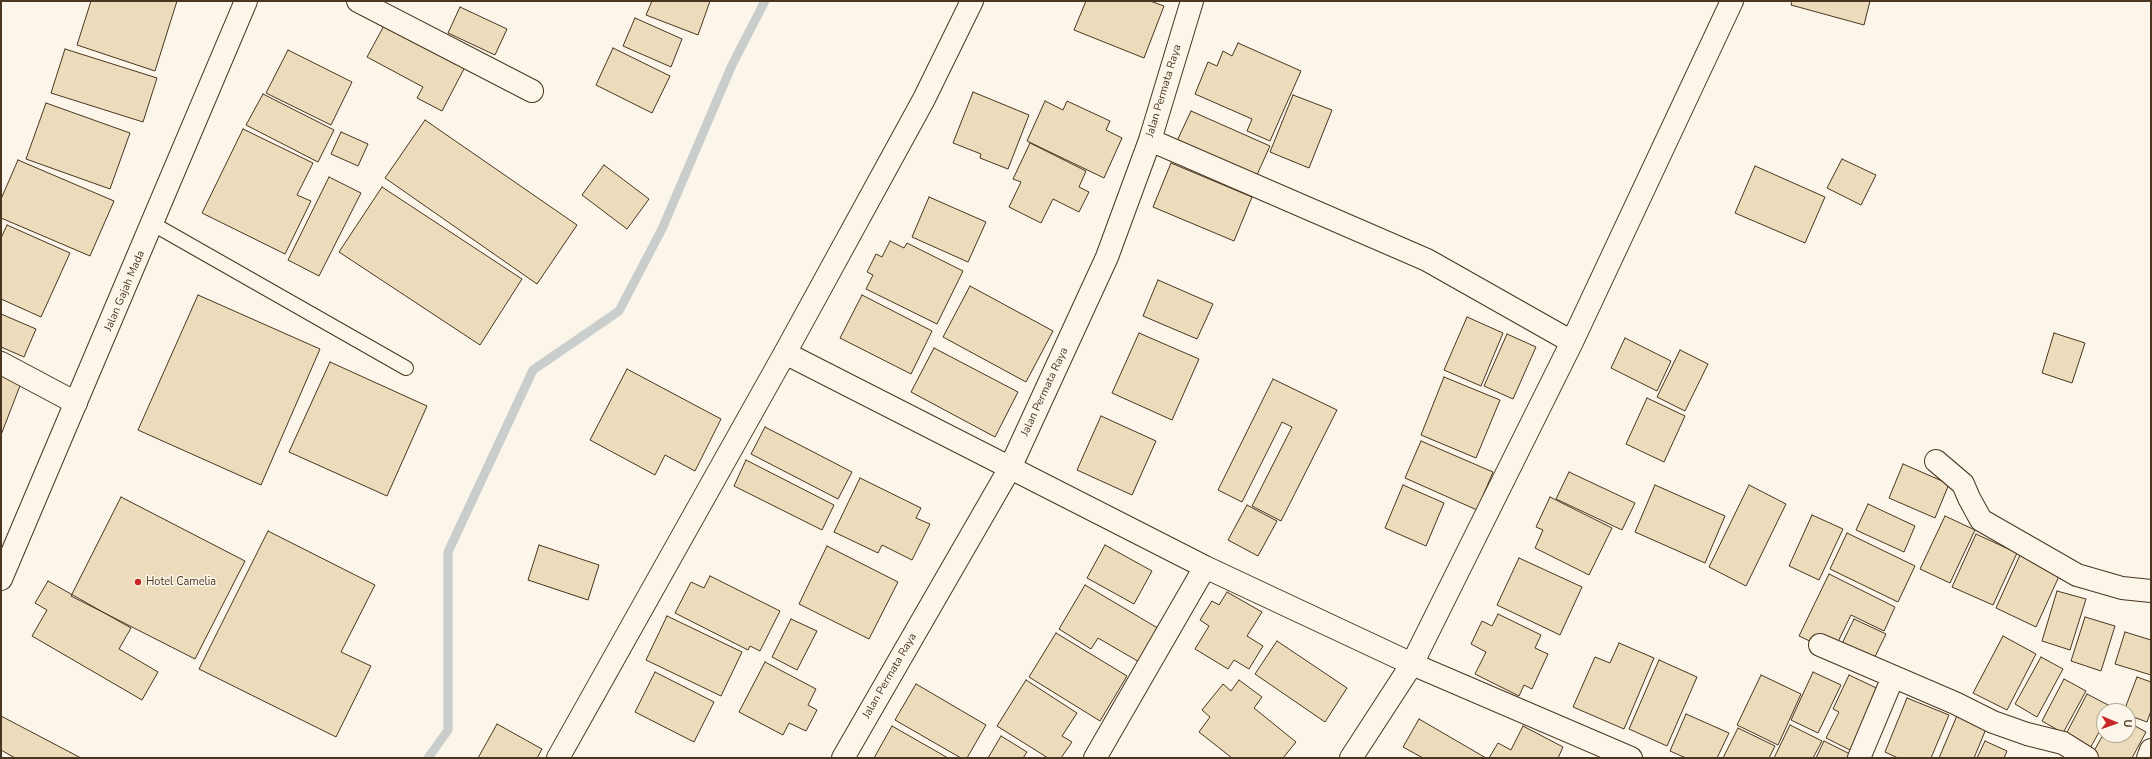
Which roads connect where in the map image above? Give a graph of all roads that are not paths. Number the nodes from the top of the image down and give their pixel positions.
1 (246, 1) edge
2 (358, 1) edge
3 (972, 1) edge
4 (1192, 1) edge
5 (1732, 1) edge
6 (532, 91) dead end
7 (1150, 140) junction
8 (153, 224) junction
9 (1572, 342) junction
10 (785, 353) junction
11 (1, 363) edge
12 (406, 368) dead end
13 (76, 403) junction
14 (1936, 461) dead end
15 (1010, 468) junction
16 (1205, 567) junction
17 (1, 579) edge
18 (2151, 591) edge
19 (1820, 645) dead end
20 (1412, 664) junction
21 (1893, 677) junction
22 (2151, 750) edge
23 (558, 758) edge
24 (843, 758) edge
25 (1095, 758) edge
26 (1351, 758) edge
27 (1631, 758) edge
28 (1859, 758) edge
29 (2087, 758) edge
30 (2148, 758) edge

1 - 8 street, Jalan Gajah Mada
2 - 6 street
3 - 10 street
4 - 7 street, Jalan Permata Raya
5 - 9 street
7 - 9 street
7 - 15 street, Jalan Permata Raya
8 - 12 lane
8 - 13 street, Jalan Gajah Mada
9 - 20 street
10 - 15 street
10 - 23 street
11 - 13 street
13 - 17 street, Jalan Gajah Mada
14 - 18 street
15 - 16 street
15 - 24 street, Jalan Permata Raya
16 - 20 street
16 - 25 street
19 - 21 street
20 - 26 street
20 - 27 street
21 - 28 street
21 - 29 street
22 - 30 street

